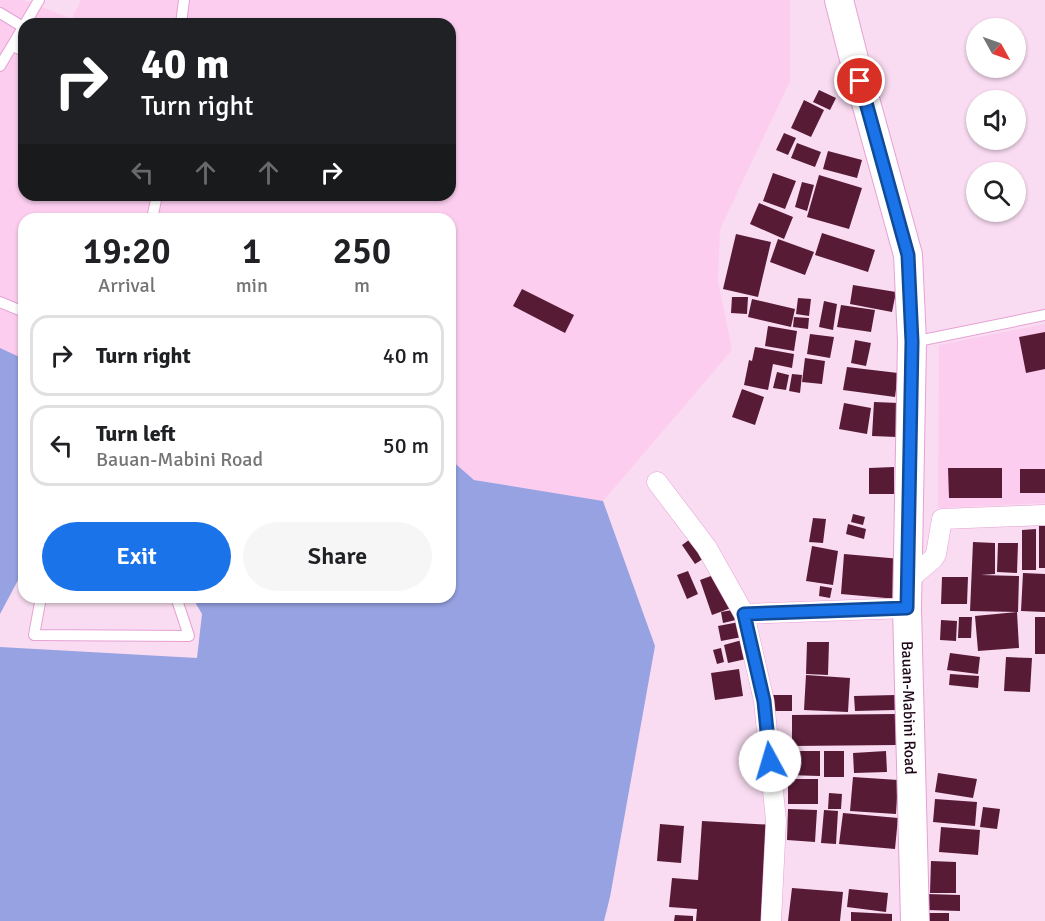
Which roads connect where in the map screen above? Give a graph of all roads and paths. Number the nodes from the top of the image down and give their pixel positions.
1 (39, 0) edge
2 (184, 0) edge
3 (840, 0) edge
4 (0, 14) edge
5 (29, 18) edge
6 (182, 18) edge
7 (18, 23) edge
8 (18, 36) edge
9 (12, 46) junction
10 (18, 48) edge
11 (0, 66) edge
12 (0, 302) edge
13 (18, 310) edge
14 (1045, 315) edge
15 (912, 342) junction
16 (657, 482) dead end
17 (1045, 515) edge
18 (909, 567) junction
19 (40, 603) edge
20 (178, 603) edge
21 (907, 608) junction
22 (744, 614) junction
23 (771, 921) edge
24 (915, 921) edge

1 - 5 lane
2 - 6 lane
3 - 15 main road, Bauan-Mabini Road
4 - 7 lane
8 - 9 lane
9 - 10 lane
9 - 11 lane
12 - 13 lane
14 - 15 lane
15 - 18 main road, Bauan-Mabini Road
16 - 22 street
17 - 18 street
18 - 21 main road, Bauan-Mabini Road
19 - 20 lane
21 - 22 street
21 - 24 main road, Bauan-Mabini Road
22 - 23 street

